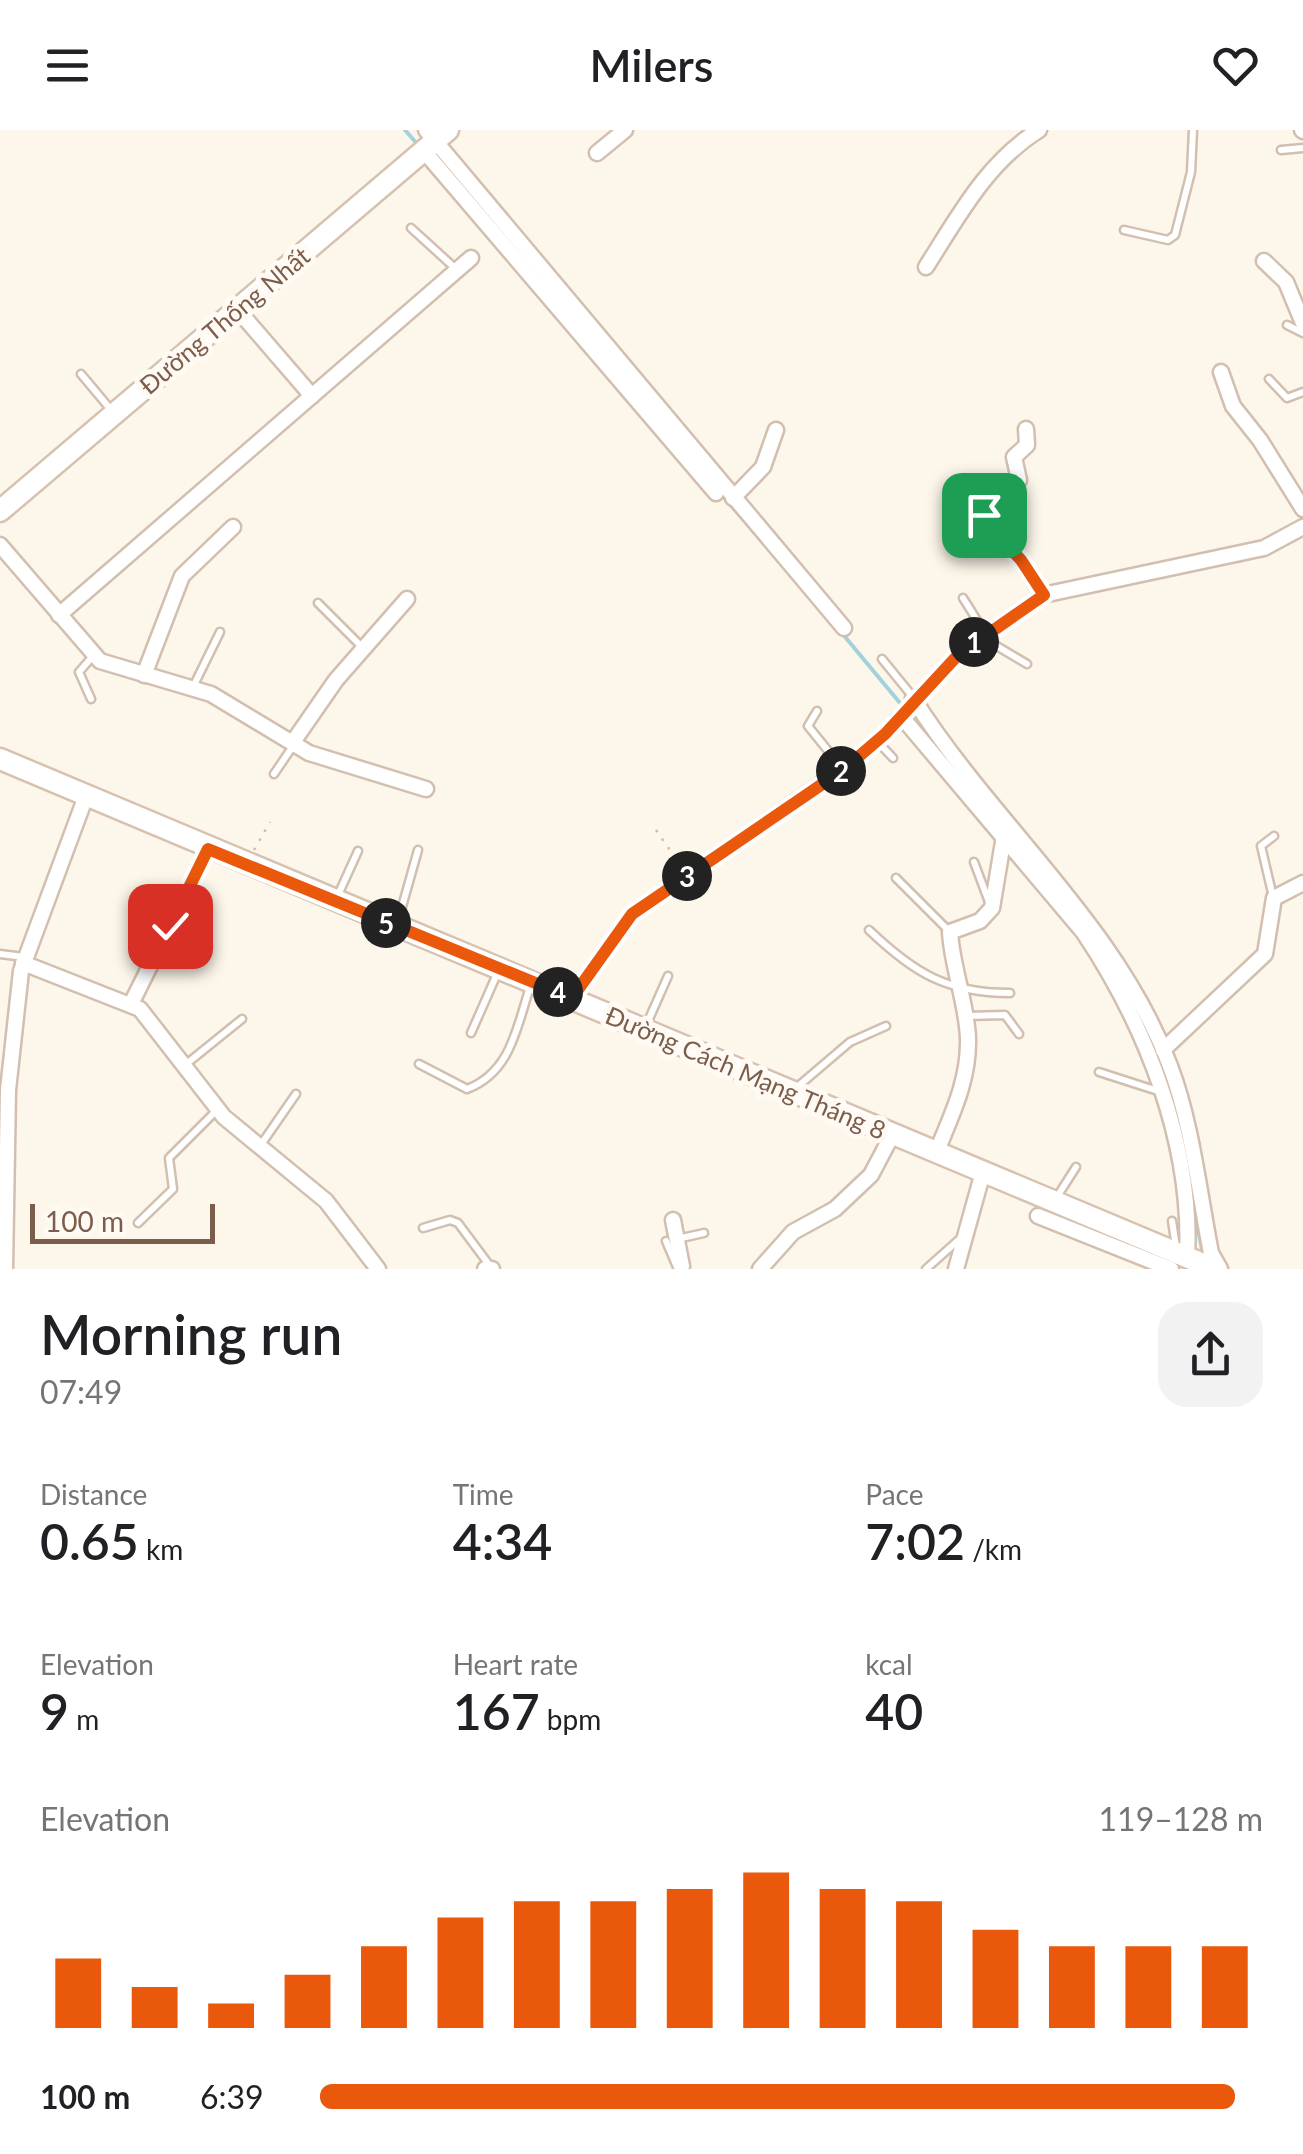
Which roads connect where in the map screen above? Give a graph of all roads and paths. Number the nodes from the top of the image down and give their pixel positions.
1 (625, 130) edge
2 (1040, 130) edge
3 (1193, 130) edge
4 (432, 140) edge
5 (1303, 148) edge
6 (1281, 150) dead end
7 (597, 153) dead end
8 (411, 228) dead end
9 (1124, 230) dead end
10 (471, 258) dead end
11 (1264, 261) dead end
12 (926, 268) dead end
13 (457, 270) junction
14 (237, 309) junction
15 (1295, 324) edge
16 (1303, 332) edge
17 (1221, 372) dead end
18 (80, 374) dead end
19 (1269, 379) dead end
20 (1303, 392) edge
21 (312, 396) junction
22 (114, 414) junction
23 (1026, 429) dead end
24 (776, 430) dead end
25 (733, 498) junction
26 (1303, 509) edge
27 (0, 511) edge
28 (233, 526) dead end
29 (1303, 527) edge
30 (0, 545) edge
31 (1044, 595) junction
32 (963, 598) dead end
33 (407, 599) dead end
34 (318, 603) dead end
35 (58, 614) junction
36 (220, 632) dead end
37 (984, 635) junction
38 (364, 648) junction
39 (94, 655) junction
40 (882, 659) dead end
41 (1027, 664) dead end
42 (144, 675) junction
43 (193, 688) junction
44 (90, 699) dead end
45 (906, 708) junction
46 (817, 712) dead end
47 (876, 740) junction
48 (294, 743) junction
49 (893, 758) dead end
50 (0, 759) edge
51 (843, 770) junction
52 (274, 774) dead end
53 (426, 789) dead end
54 (86, 796) junction
55 (270, 822) dead end
56 (656, 830) dead end
57 (1004, 836) junction
58 (1274, 836) dead end
59 (208, 849) junction
60 (418, 850) dead end
61 (358, 851) dead end
62 (974, 862) dead end
63 (245, 864) junction
64 (688, 876) junction
65 (896, 878) dead end
66 (1303, 883) edge
67 (1274, 898) junction
68 (334, 902) junction
69 (992, 908) junction
70 (396, 927) junction
71 (869, 930) dead end
72 (950, 932) junction
73 (0, 954) edge
74 (24, 960) junction
75 (499, 968) junction
76 (668, 976) dead end
77 (532, 982) junction
78 (958, 990) junction
79 (1010, 993) dead end
80 (572, 998) junction
81 (132, 1002) junction
82 (965, 1016) junction
83 (242, 1019) dead end
84 (886, 1026) dead end
85 (645, 1029) junction
86 (471, 1032) dead end
87 (1019, 1034) dead end
88 (1163, 1050) junction
89 (419, 1064) dead end
90 (185, 1065) junction
91 (1099, 1072) dead end
92 (792, 1092) junction
93 (1162, 1092) junction
94 (296, 1094) dead end
95 (218, 1108) junction
96 (892, 1135) junction
97 (260, 1147) junction
98 (937, 1151) junction
99 (1076, 1167) dead end
100 (983, 1172) junction
101 (1055, 1202) junction
102 (1038, 1216) dead end
103 (673, 1220) dead end
104 (1172, 1221) dead end
105 (138, 1222) dead end
106 (423, 1228) dead end
107 (3, 1233) edge
108 (704, 1234) dead end
109 (965, 1234) junction
110 (672, 1240) junction
111 (1143, 1254) edge
112 (374, 1263) edge
113 (1195, 1264) edge
114 (680, 1267) edge
115 (489, 1268) edge
116 (5, 1269) edge
117 (355, 1269) edge
118 (760, 1269) edge
119 (926, 1269) edge
120 (956, 1269) edge

1 - 7 street
2 - 12 street
3 - 9 lane
4 - 14 street, Đường Thống Nhất
4 - 25 street
4 - 25 street
5 - 6 lane
8 - 13 lane
10 - 13 street
11 - 15 street
13 - 21 street
14 - 21 street
14 - 22 street, Đường Thống Nhất
15 - 16 lane
17 - 26 street
18 - 22 lane
19 - 20 lane
21 - 35 street
22 - 27 street, Đường Thống Nhất
23 - 31 street
24 - 25 street
28 - 42 street
29 - 31 street
30 - 35 street
31 - 37 street
32 - 37 lane
33 - 38 street
34 - 38 lane
35 - 39 street
36 - 43 lane
37 - 41 lane
37 - 45 street
38 - 48 street
39 - 42 street
39 - 44 lane
40 - 45 lane
42 - 43 street
43 - 48 street
45 - 47 street
45 - 57 street
45 - 88 street
46 - 51 lane
47 - 49 lane
47 - 51 street
48 - 52 lane
48 - 53 street
50 - 54 street, Đường Cách Mạng Tháng 8
51 - 64 street
54 - 59 street, Đường Cách Mạng Tháng 8
54 - 74 street
55 - 63 path
56 - 64 path
57 - 69 street
57 - 93 street
58 - 67 lane
59 - 63 street, Đường Cách Mạng Tháng 8
59 - 81 street
60 - 70 lane
61 - 68 lane
62 - 69 lane
63 - 68 street, Đường Cách Mạng Tháng 8
64 - 80 street
65 - 72 lane
66 - 67 street
67 - 88 street
68 - 70 street, Đường Cách Mạng Tháng 8
69 - 72 street
70 - 75 street, Đường Cách Mạng Tháng 8
71 - 78 lane
72 - 78 street
73 - 74 lane
74 - 81 street
74 - 107 street
75 - 77 street, Đường Cách Mạng Tháng 8
75 - 86 lane
76 - 85 lane
77 - 80 street, Đường Cách Mạng Tháng 8
77 - 89 lane
78 - 79 lane
78 - 82 street
80 - 85 street, Đường Cách Mạng Tháng 8
81 - 90 street
82 - 87 lane
82 - 98 street
83 - 90 lane
84 - 92 lane
85 - 92 street, Đường Cách Mạng Tháng 8
88 - 113 street
90 - 95 street
91 - 93 lane
92 - 96 street, Đường Cách Mạng Tháng 8
93 - 113 street
94 - 97 lane
95 - 97 street
95 - 105 lane
96 - 98 street, Đường Cách Mạng Tháng 8
96 - 118 street
97 - 112 street
98 - 100 street, Đường Cách Mạng Tháng 8
99 - 101 lane
100 - 101 street, Đường Cách Mạng Tháng 8
100 - 109 street
101 - 111 street, Đường Cách Mạng Tháng 8
102 - 111 street
103 - 110 street
104 - 113 lane
106 - 115 lane
107 - 116 street
108 - 110 lane
109 - 119 lane
109 - 120 street
110 - 114 street
111 - 113 street, Đường Cách Mạng Tháng 8
112 - 117 street

